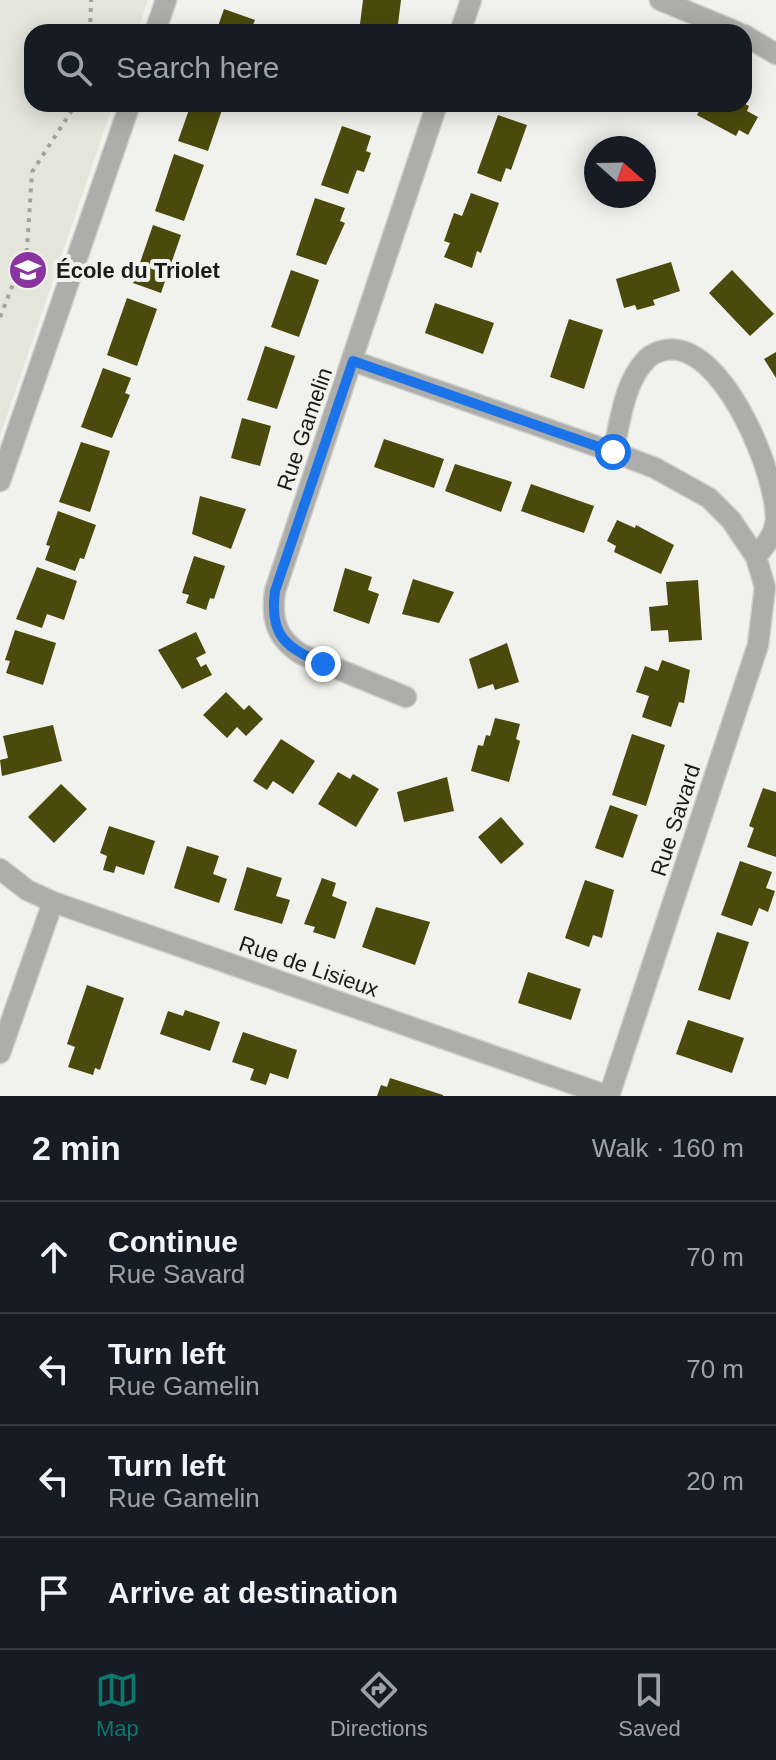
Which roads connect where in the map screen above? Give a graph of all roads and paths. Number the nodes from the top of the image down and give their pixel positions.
1 (91, 0) edge
2 (166, 0) edge
3 (471, 0) edge
4 (660, 0) edge
5 (90, 24) edge
6 (158, 24) edge
7 (463, 24) edge
8 (718, 24) edge
9 (752, 40) edge
10 (776, 54) edge
11 (71, 112) edge
12 (127, 112) edge
13 (434, 112) edge
14 (0, 317) edge
15 (353, 361) junction
16 (613, 452) junction
17 (0, 481) edge
18 (756, 557) junction
19 (406, 697) dead end
20 (0, 869) edge
21 (53, 902) junction
22 (0, 1053) edge
23 (608, 1096) edge

1 - 5 path
2 - 6 street
3 - 7 street
4 - 8 street
9 - 10 street
11 - 14 path
12 - 17 street
13 - 15 street, Rue Gamelin
15 - 16 street, Rue Savard
15 - 19 street, Rue Gamelin
16 - 18 street, Rue Savard
16 - 18 street
18 - 23 street, Rue Savard
20 - 21 street, Rue de Lisieux
21 - 22 street
21 - 23 street, Rue de Lisieux

